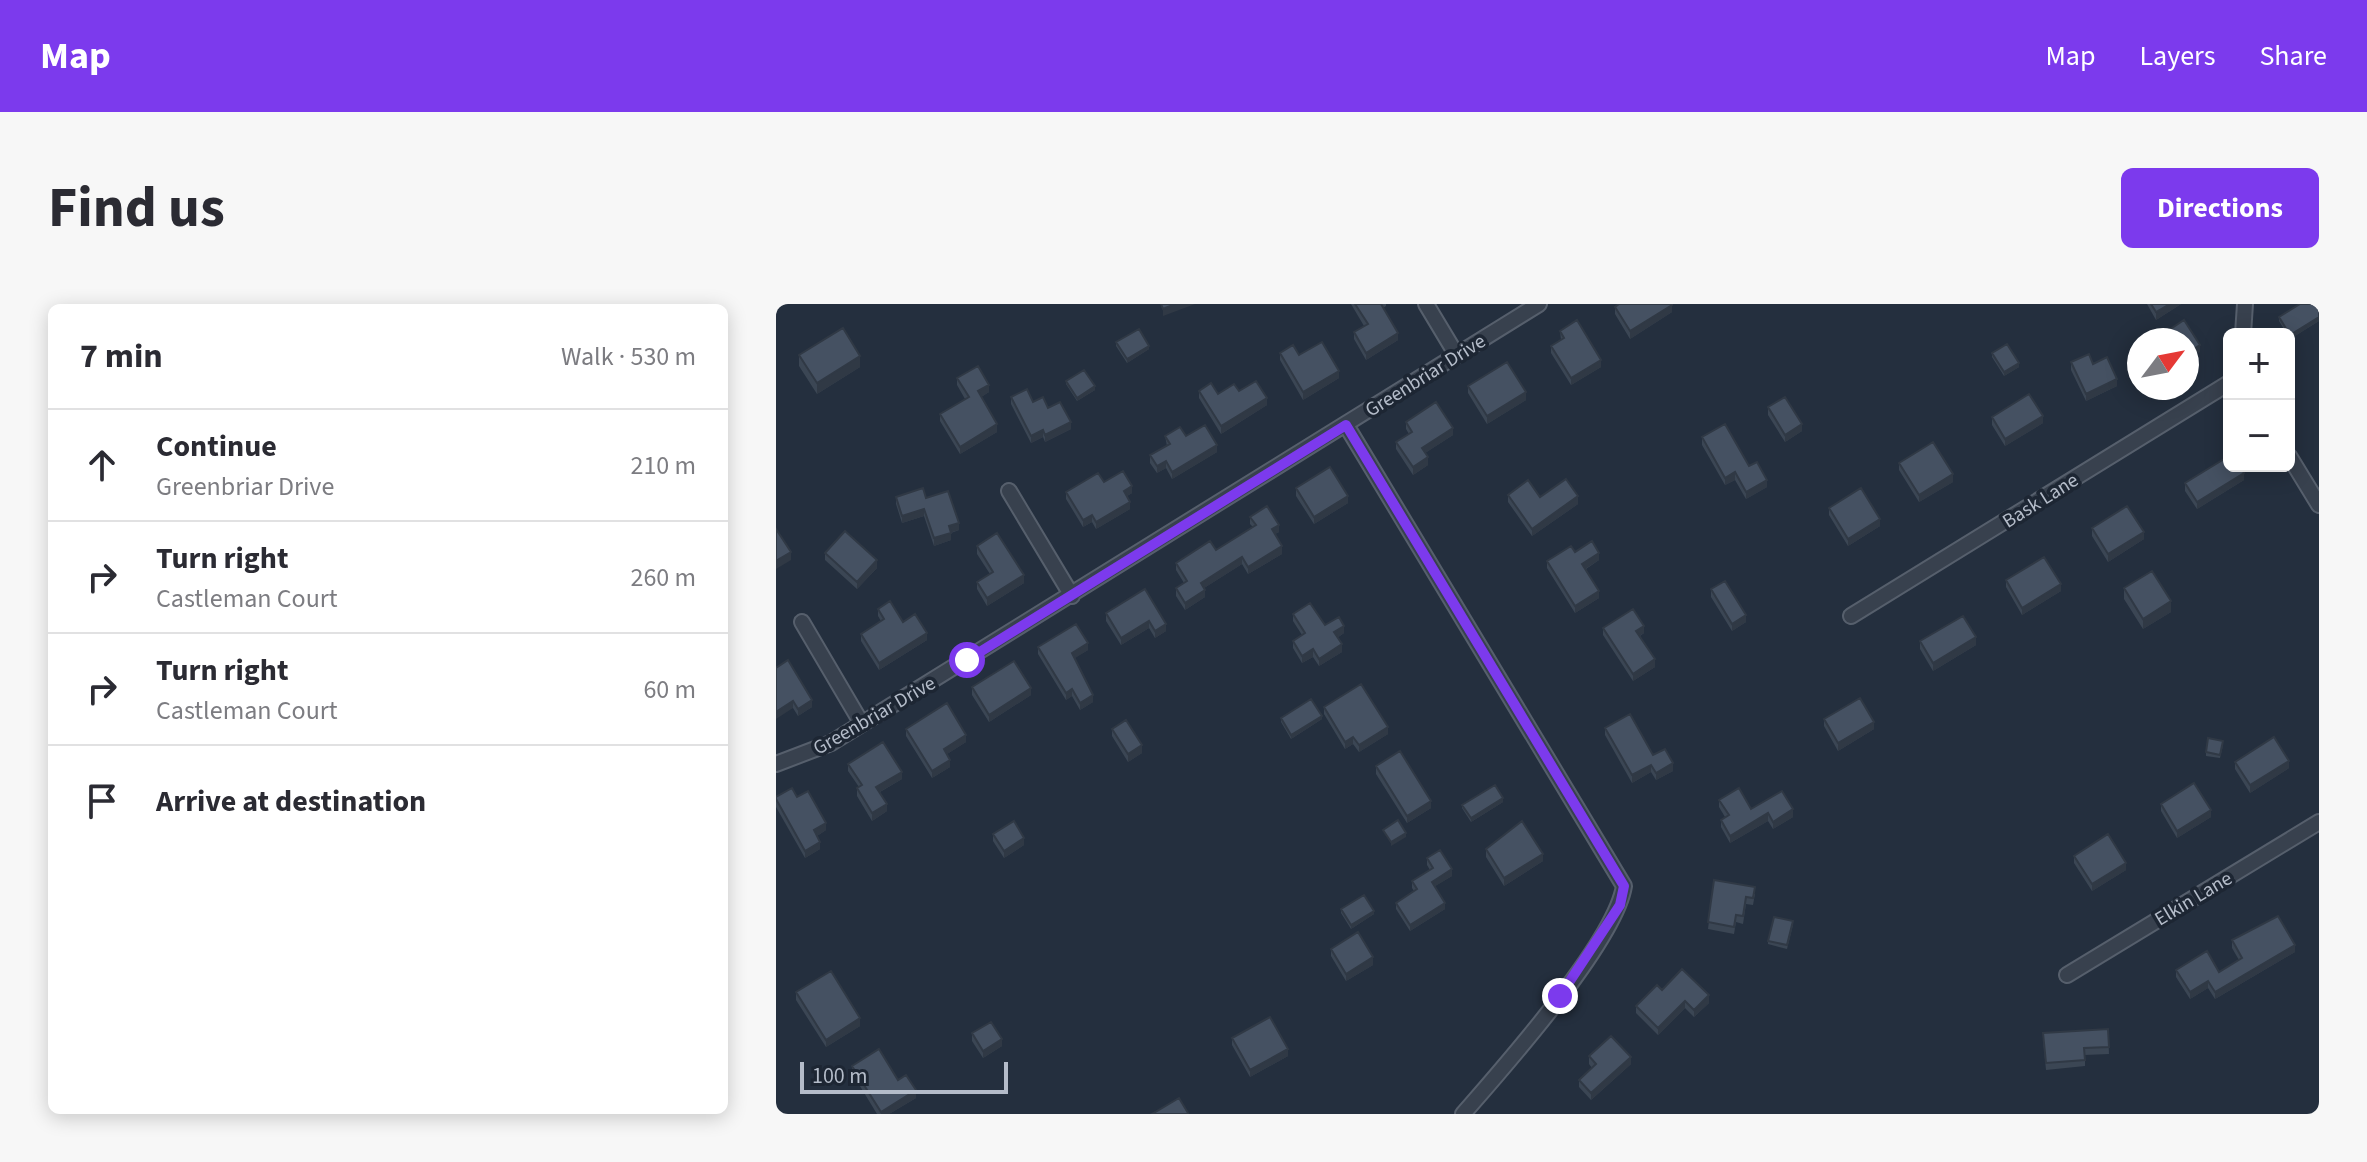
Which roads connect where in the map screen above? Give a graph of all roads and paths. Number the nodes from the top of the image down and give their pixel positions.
1 (1426, 304) edge
2 (1539, 304) edge
3 (2245, 304) edge
4 (2243, 328) edge
5 (1456, 354) junction
6 (2223, 387) edge
7 (1346, 425) junction
8 (2295, 466) edge
9 (1009, 491) dead end
10 (2319, 505) edge
11 (1072, 596) junction
12 (1851, 616) dead end
13 (802, 622) dead end
14 (862, 724) junction
15 (776, 764) edge
16 (2319, 822) edge
17 (2067, 975) dead end
18 (1463, 1114) edge

1 - 5 street
2 - 5 street, Greenbriar Drive
3 - 4 street
5 - 7 street, Greenbriar Drive
6 - 12 street, Bask Lane
7 - 11 street, Greenbriar Drive
7 - 18 street
8 - 10 street
9 - 11 street
11 - 14 street, Greenbriar Drive
13 - 14 street
14 - 15 street, Greenbriar Drive
16 - 17 street, Elkin Lane

